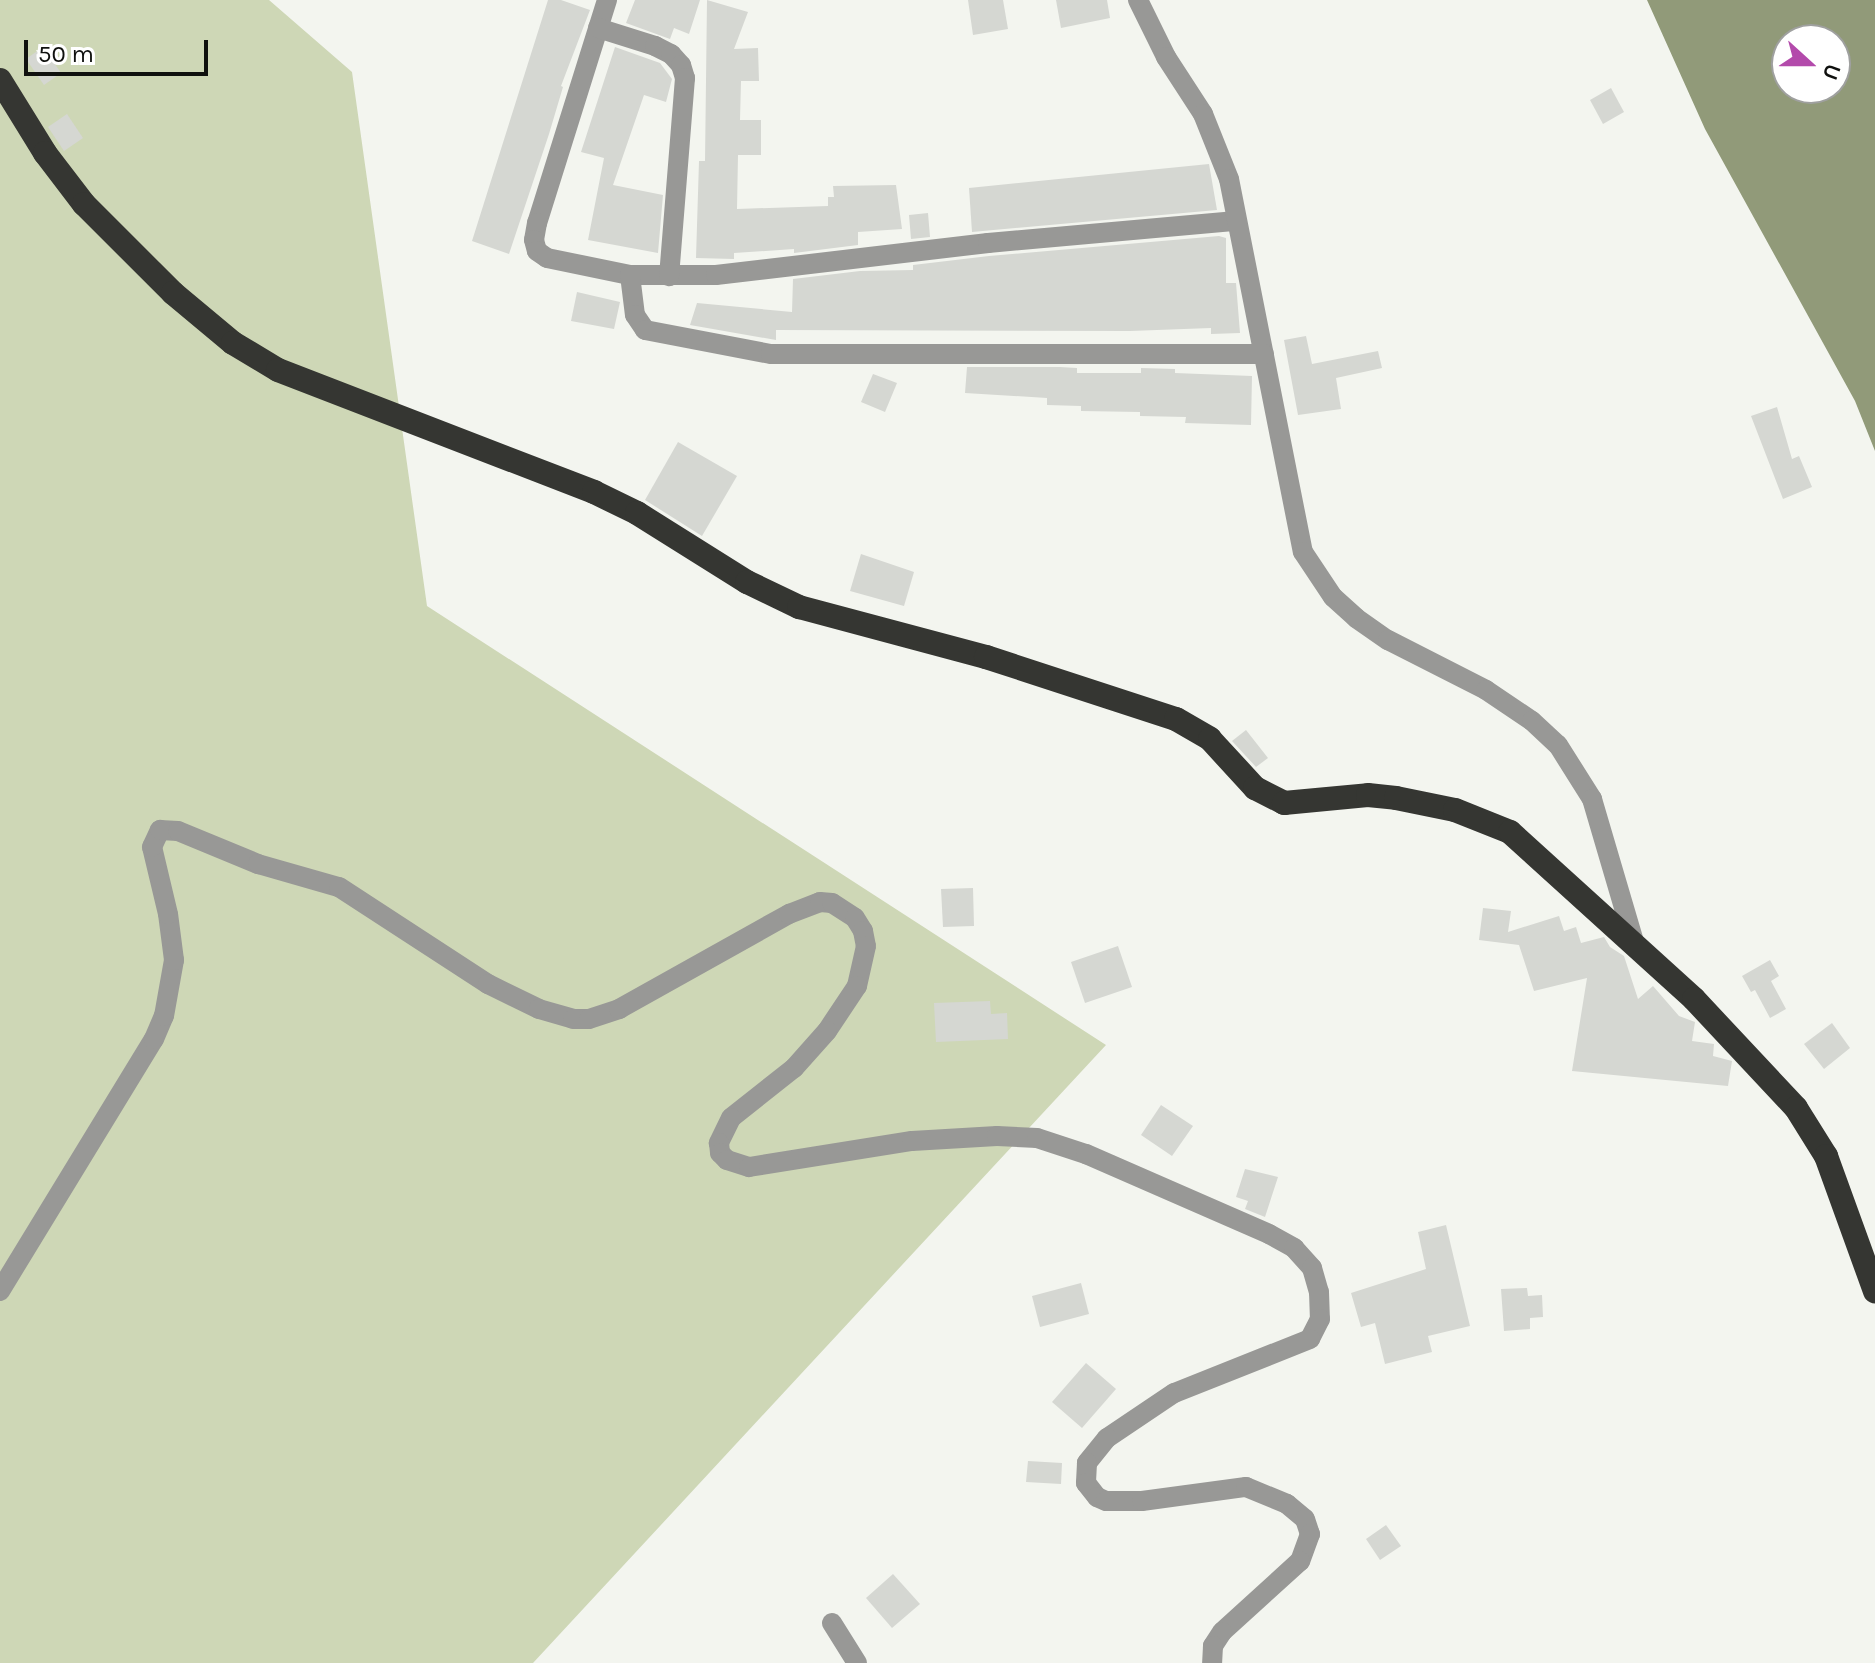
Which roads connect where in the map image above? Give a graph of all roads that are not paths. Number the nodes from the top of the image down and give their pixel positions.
1 (607, 0) edge
2 (1138, 0) edge
3 (598, 28) junction
4 (0, 80) edge
5 (1236, 221) junction
6 (630, 275) junction
7 (669, 276) junction
8 (1264, 354) junction
9 (1635, 945) junction
10 (0, 1291) edge
11 (1875, 1291) edge
12 (832, 1623) dead end
13 (857, 1663) edge
14 (1212, 1663) edge

1 - 3 street
2 - 5 street
3 - 6 street
3 - 7 street
4 - 9 highway
5 - 7 street
5 - 8 street
6 - 7 street
6 - 8 street
8 - 9 street
9 - 11 highway
10 - 14 street
12 - 13 street

